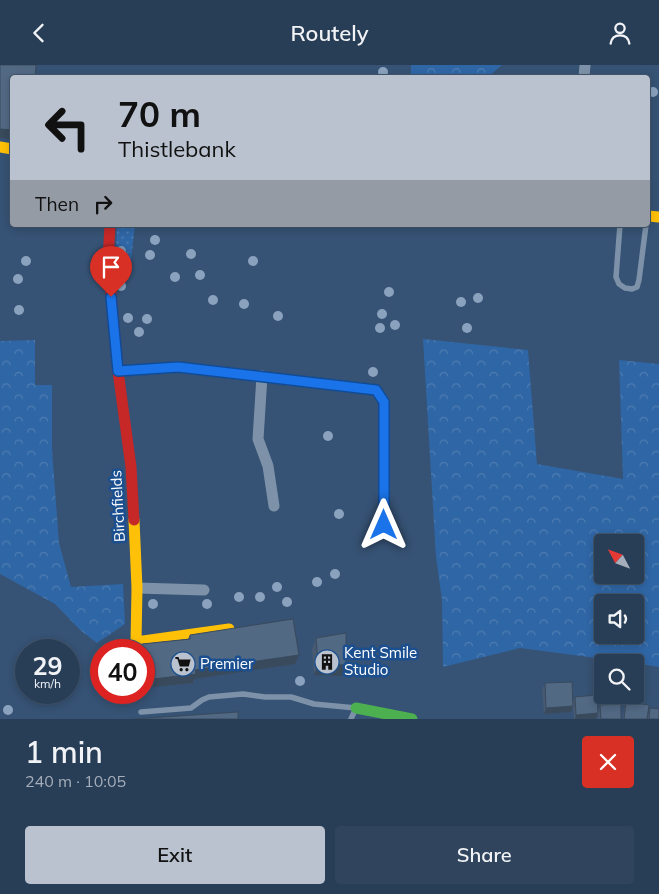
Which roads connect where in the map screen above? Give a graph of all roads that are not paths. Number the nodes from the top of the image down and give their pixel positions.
1 (110, 227) edge
2 (620, 227) edge
3 (646, 227) edge
4 (118, 371) junction
5 (262, 376) junction
6 (274, 506) dead end
7 (384, 525) dead end
8 (137, 588) junction
9 (204, 590) dead end
10 (240, 627) edge
11 (356, 708) junction
12 (141, 712) dead end
13 (351, 719) edge
14 (412, 719) edge

1 - 4 street, Birchfields
2 - 3 lane
4 - 5 street
4 - 8 street, Birchfields
5 - 6 street
5 - 7 street
8 - 9 street
8 - 10 street, Birchfields
11 - 12 lane
11 - 13 lane
11 - 14 street

